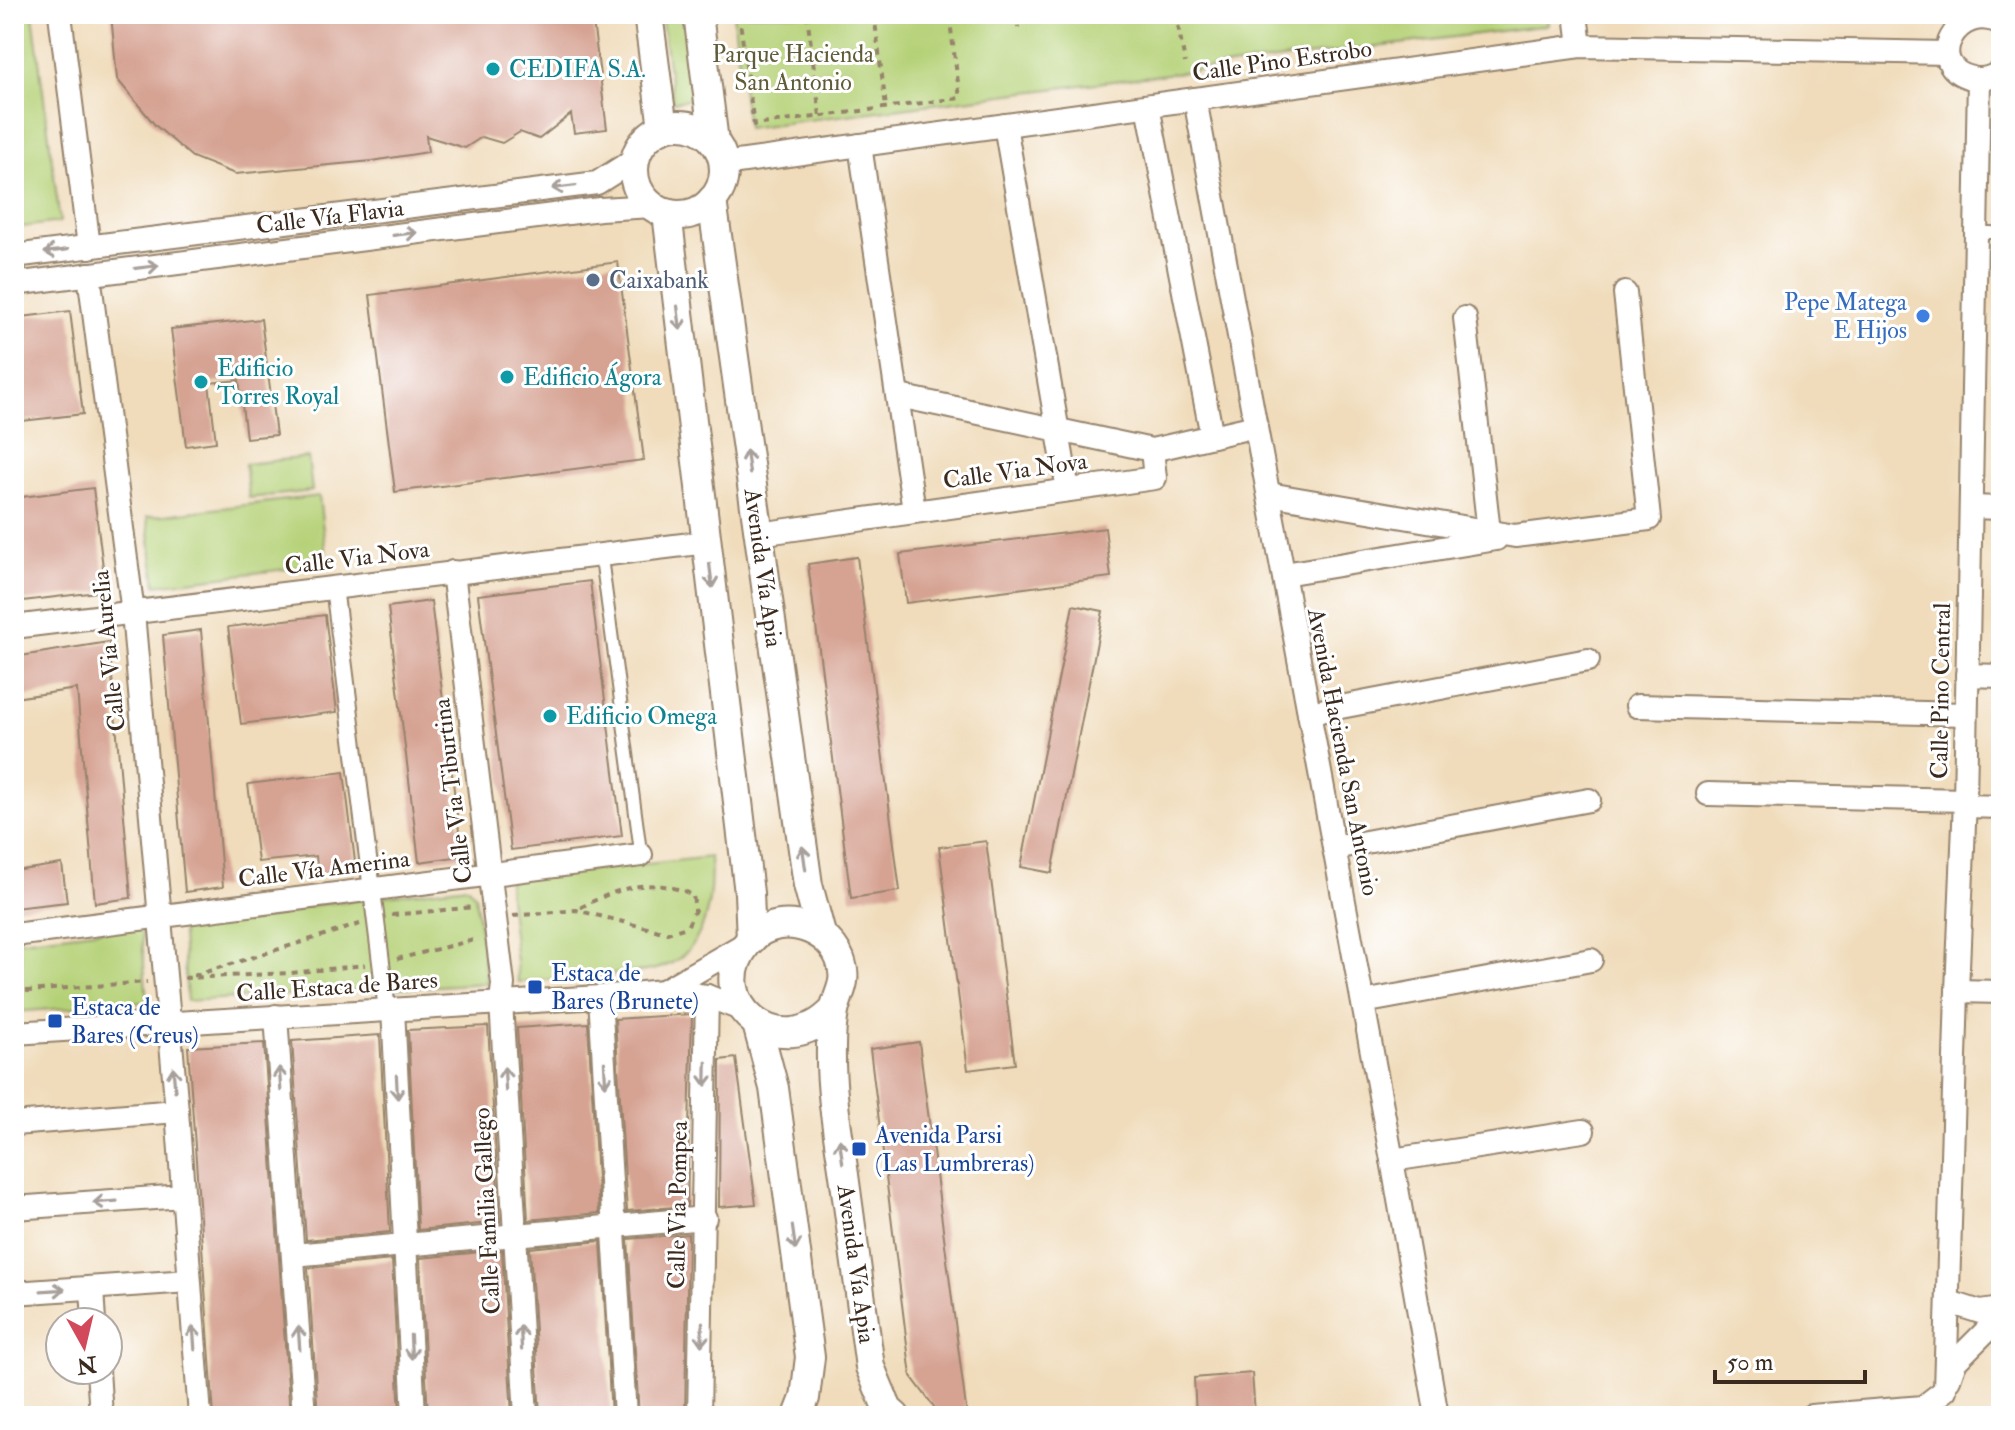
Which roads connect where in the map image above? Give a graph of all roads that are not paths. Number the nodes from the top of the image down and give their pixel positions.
1 (60, 14) edge
2 (648, 14) edge
3 (698, 14) edge
4 (1576, 14) edge
5 (1986, 14) edge
6 (2001, 23) edge
7 (1580, 46) junction
8 (1947, 53) junction
9 (2001, 71) edge
10 (1979, 80) junction
11 (1195, 99) junction
12 (1148, 106) junction
13 (1005, 125) junction
14 (663, 128) junction
15 (860, 145) junction
16 (718, 153) junction
17 (635, 159) junction
18 (712, 200) junction
19 (660, 209) junction
20 (1977, 232) junction
21 (2001, 233) edge
22 (89, 247) junction
23 (14, 256) edge
24 (89, 274) junction
25 (14, 284) edge
26 (1625, 293) dead end
27 (1465, 318) dead end
28 (899, 396) junction
29 (1256, 426) junction
30 (1057, 429) junction
31 (1212, 436) junction
32 (1152, 450) junction
33 (1068, 490) junction
34 (1269, 494) junction
35 (1971, 507) junction
36 (2001, 508) edge
37 (914, 511) junction
38 (1489, 532) junction
39 (759, 534) junction
40 (1515, 536) junction
41 (707, 542) junction
42 (601, 554) junction
43 (453, 572) junction
44 (1284, 574) junction
45 (334, 587) junction
46 (133, 613) junction
47 (14, 627) edge
48 (1588, 660) dead end
49 (1967, 675) junction
50 (2001, 676) edge
51 (1637, 706) dead end
52 (1309, 713) junction
53 (1966, 714) junction
54 (1708, 794) dead end
55 (1589, 800) dead end
56 (1965, 803) junction
57 (2001, 807) edge
58 (1334, 848) junction
59 (641, 855) joint
60 (490, 874) junction
61 (371, 889) junction
62 (159, 916) junction
63 (821, 934) junction
64 (14, 935) edge
65 (749, 941) junction
66 (1591, 960) dead end
67 (663, 991) junction
68 (1957, 991) junction
69 (2001, 992) edge
70 (707, 996) junction
71 (600, 997) junction
72 (501, 1002) junction
73 (1363, 1002) junction
74 (390, 1010) junction
75 (834, 1010) junction
76 (276, 1016) junction
77 (750, 1017) junction
78 (169, 1023) junction
79 (14, 1033) edge
80 (177, 1111) junction
81 (14, 1124) edge
82 (1583, 1131) dead end
83 (1392, 1160) junction
84 (183, 1196) junction
85 (14, 1208) edge
86 (705, 1218) junction
87 (614, 1226) junction
88 (515, 1235) junction
89 (405, 1245) junction
90 (293, 1255) junction
91 (189, 1281) junction
92 (92, 1288) junction
93 (14, 1293) edge
94 (1949, 1302) junction
95 (93, 1306) edge
96 (2001, 1309) edge
97 (2001, 1316) edge
98 (99, 1386) edge
99 (1945, 1390) junction
100 (101, 1416) edge
101 (200, 1416) edge
102 (304, 1416) edge
103 (414, 1416) edge
104 (526, 1416) edge
105 (625, 1416) edge
106 (699, 1416) edge
107 (798, 1416) edge
108 (895, 1416) edge
109 (1437, 1416) edge
110 (1811, 1416) edge

1 - 22 street
2 - 14 street
3 - 16 street
4 - 7 street
5 - 6 street
5 - 8 street
7 - 8 street, Calle Pino Estrobo
7 - 11 street, Calle Pino Estrobo
8 - 10 street
9 - 10 street
10 - 20 street, Calle Pino Central
11 - 12 street, Calle Pino Estrobo
11 - 29 street, Avenida Hacienda San Antonio
12 - 13 street, Calle Pino Estrobo
12 - 31 street
13 - 15 street, Calle Pino Estrobo
13 - 30 street
14 - 16 street
14 - 17 street
15 - 16 street, Calle Pino Estrobo
15 - 28 street
16 - 18 street
17 - 19 street
17 -> 22 street, Calle Vía Flavia
18 - 19 street
39 -> 18 street, Avenida Vía Apia
24 -> 19 street, Calle Vía Flavia
19 -> 41 street
20 - 21 lane
20 - 35 street, Calle Pino Central
22 -> 23 street, Calle Vía Flavia
24 - 25 street, Calle Vía Flavia
24 - 46 street, Calle Via Aurelia
26 - 40 street
27 - 38 street
28 - 30 street
28 - 37 street
29 - 31 street
29 - 34 street, Avenida Hacienda San Antonio
30 - 32 street
30 - 33 street
31 - 32 street
32 - 33 street, Calle Via Nova
33 - 37 street, Calle Via Nova
34 - 38 street
34 - 44 street, Avenida Hacienda San Antonio
35 - 36 street
35 - 49 street, Calle Pino Central
37 - 39 street, Calle Via Nova
38 - 40 street
63 -> 39 street, Avenida Vía Apia
40 - 44 street
41 - 42 street, Calle Via Nova
41 -> 65 street
42 - 43 street, Calle Via Nova
42 - 59 lane
43 - 45 street, Calle Via Nova
43 - 60 street, Calle Via Tiburtina
44 - 52 street, Avenida Hacienda San Antonio
45 - 46 street, Calle Via Nova
45 - 61 street
46 - 47 street, Calle Via Nova
46 - 62 street, Calle Via Aurelia
48 - 52 street
49 - 50 street
49 - 53 street, Calle Pino Central
51 - 53 street
52 - 58 street, Avenida Hacienda San Antonio
53 - 56 street, Calle Pino Central
54 - 56 street
55 - 58 street
56 - 57 street
56 - 68 street, Calle Pino Central
58 - 73 street, Avenida Hacienda San Antonio
59 - 60 street, Calle Vía Amerina
60 - 61 street, Calle Vía Amerina
60 - 72 street, Calle Via Tiburtina
61 - 62 street, Calle Vía Amerina
61 - 74 street
62 - 64 street, Calle Vía Amerina
62 - 78 street, Calle Via Aurelia
63 - 65 street
63 - 75 street
65 - 67 street, Calle Estaca de Bares
65 - 77 street
66 - 73 street
67 - 70 street, Calle Estaca de Bares
67 - 71 street, Calle Estaca de Bares
68 - 69 street
68 - 94 street, Calle Pino Central
70 - 77 street, Calle Estaca de Bares
70 -> 86 street, Calle Via Pompea
71 - 72 street, Calle Estaca de Bares
71 -> 87 street
72 - 74 street, Calle Estaca de Bares
88 -> 72 street, Calle Familia Gallego
73 - 83 street, Avenida Hacienda San Antonio
74 - 76 street, Calle Estaca de Bares
74 -> 89 street
75 - 77 street
108 -> 75 street, Avenida Vía Apia
76 - 78 street, Calle Estaca de Bares
90 -> 76 street
77 -> 107 street
78 - 79 street, Calle Estaca de Bares
80 -> 78 street, Calle Via Aurelia
80 - 81 street
80 - 84 street, Calle Via Aurelia
82 - 83 street
83 - 109 street, Avenida Hacienda San Antonio
84 -> 85 street
84 - 91 street, Calle Via Aurelia
86 - 87 street
86 -> 106 street, Calle Via Pompea
87 - 88 street
87 - 105 street
88 - 89 street
104 -> 88 street, Calle Familia Gallego
89 - 90 street
89 -> 103 street
102 -> 90 street
91 - 92 street
101 -> 91 street, Calle Via Aurelia
93 -> 92 street
92 - 95 street
94 - 96 street
94 - 99 street, Calle Pino Central
97 - 99 street
98 - 100 street
99 - 110 street

